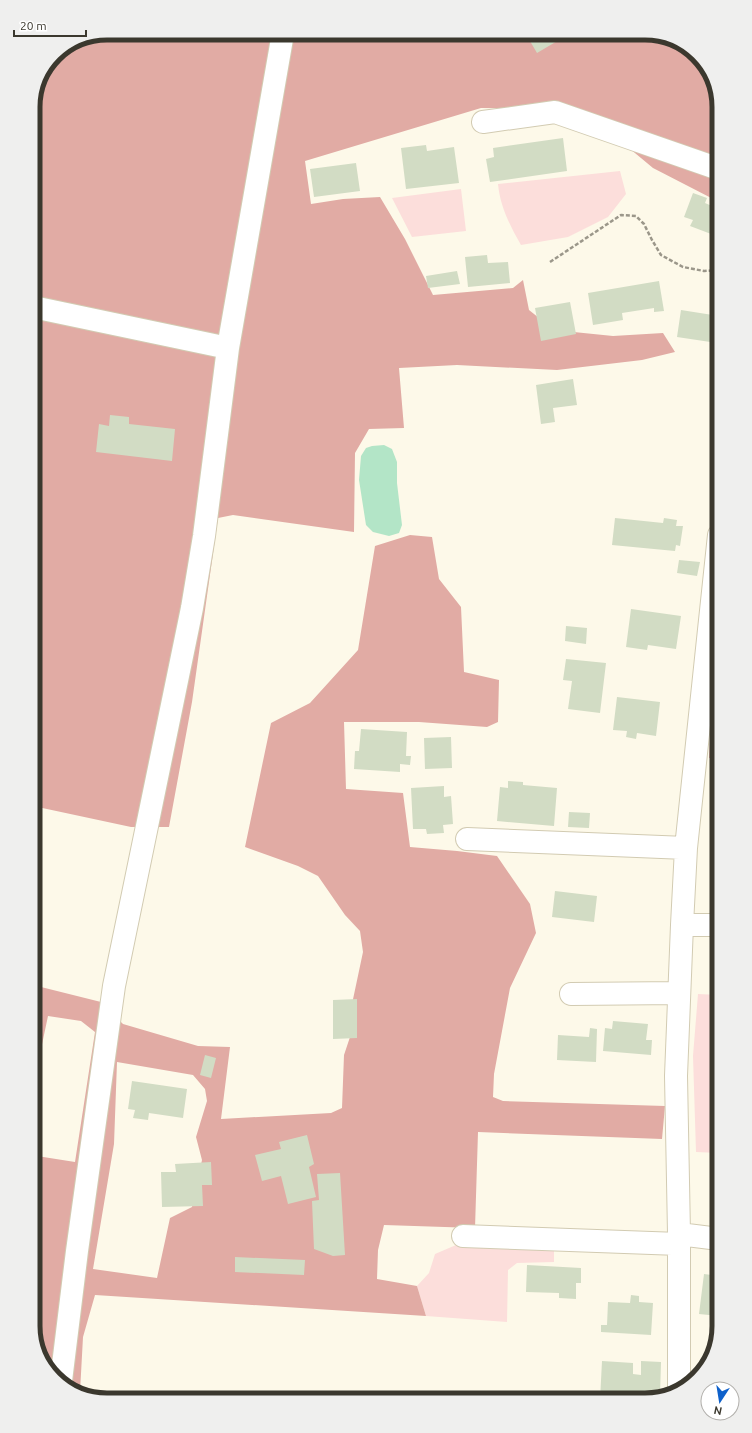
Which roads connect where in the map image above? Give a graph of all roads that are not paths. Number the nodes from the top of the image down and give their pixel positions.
1 (282, 40) edge
2 (483, 122) dead end
3 (712, 167) edge
4 (40, 308) edge
5 (228, 348) junction
6 (712, 601) edge
7 (467, 839) dead end
8 (686, 848) junction
9 (712, 924) edge
10 (682, 925) junction
11 (679, 992) junction
12 (571, 994) dead end
13 (463, 1236) dead end
14 (679, 1239) junction
15 (712, 1239) edge
16 (62, 1375) edge
17 (682, 1382) edge

1 - 5 street
2 - 3 street
4 - 5 street
5 - 16 street
6 - 8 street
7 - 8 street
8 - 10 street
9 - 10 street
10 - 11 street
11 - 12 street
11 - 14 street
13 - 14 street
14 - 15 street
14 - 17 street

